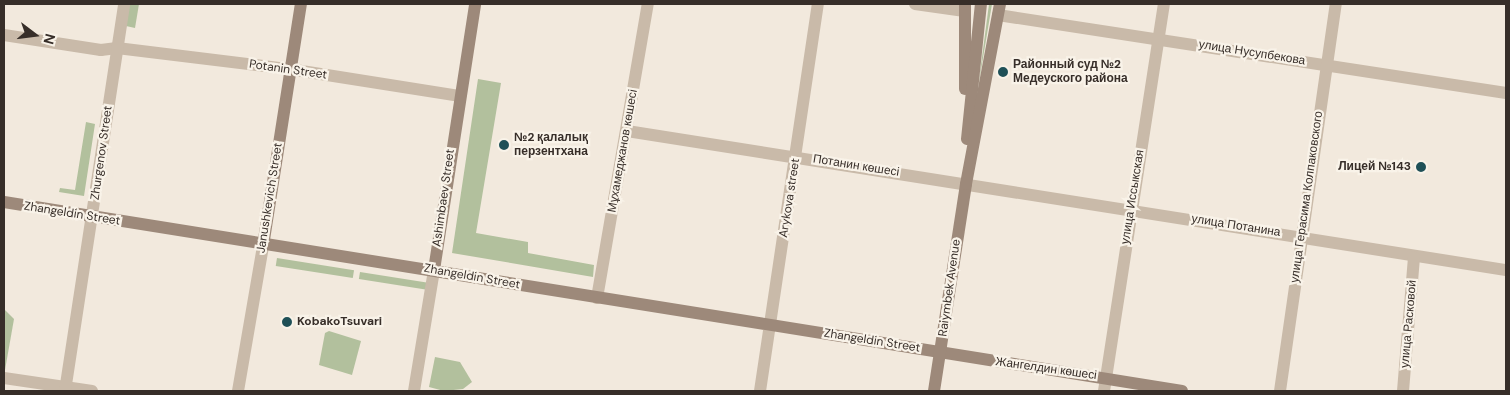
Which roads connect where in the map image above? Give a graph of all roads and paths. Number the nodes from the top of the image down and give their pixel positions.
1 (124, 4) edge
2 (301, 4) edge
3 (475, 4) edge
4 (648, 4) edge
5 (818, 4) edge
6 (915, 4) edge
7 (981, 4) edge
8 (1164, 4) edge
9 (1336, 4) edge
10 (965, 8) edge
11 (999, 10) edge
12 (4, 34) edge
13 (1158, 38) junction
14 (117, 48) junction
15 (1327, 65) junction
16 (289, 70) junction
17 (1506, 93) edge
18 (459, 96) junction
19 (627, 131) junction
20 (967, 138) junction
21 (797, 156) junction
22 (966, 184) junction
23 (4, 202) edge
24 (1130, 210) junction
25 (91, 218) junction
26 (1301, 236) junction
27 (264, 246) junction
28 (1414, 257) junction
29 (434, 270) junction
30 (1506, 270) edge
31 (597, 298) junction
32 (770, 325) junction
33 (940, 353) junction
34 (4, 378) edge
35 (1106, 378) junction
36 (65, 389) edge
37 (92, 391) edge
38 (238, 391) edge
39 (414, 391) edge
40 (760, 391) edge
41 (934, 391) edge
42 (1104, 391) edge
43 (1182, 391) edge
44 (1280, 391) edge
45 (1403, 391) edge

1 - 14 street, Zhurgenov Street
2 - 16 main road, Janushkevich Street
3 - 18 main road, Ashimbaev Street
4 - 19 street, Мұхамеджанов көшесі
5 - 21 street, Arykova street
6 - 10 street
7 - 20 main road, Raiymbek Avenue
8 - 13 street, улица Иссыкская
9 - 15 street, улица Герасима Колпаковского
10 - 20 main road, Raiymbek Avenue
11 - 13 street, улица Нусупбекова
11 - 22 main road, Raiymbek Avenue
12 - 14 street, Potanin Street
13 - 15 street, улица Нусупбекова
13 - 24 street, улица Иссыкская
14 - 16 street, Potanin Street
14 - 25 street, Zhurgenov Street
15 - 17 street, улица Нусупбекова
15 - 26 street, улица Герасима Колпаковского
16 - 18 street, Potanin Street
16 - 27 main road, Janushkevich Street
18 - 29 main road, Ashimbaev Street
19 - 21 street, Потанин көшесі
19 - 31 street, Мұхамеджанов көшесі
20 - 22 main road, Raiymbek Avenue
21 - 22 street, Потанин көшесі
21 - 32 street, Arykova street
22 - 24 street, улица Потанина
22 - 33 main road, Raiymbek Avenue
23 - 25 main road, Zhangeldin Street
24 - 26 street, улица Потанина
24 - 35 street, улица Иссыкская
25 - 27 main road, Zhangeldin Street
25 - 36 street, Zhurgenov Street
26 - 28 street, улица Потанина
26 - 44 street, улица Герасима Колпаковского
27 - 29 main road, Zhangeldin Street
27 - 38 street, Janushkevich Street
28 - 30 street, улица Потанина
28 - 45 street, улица Расковой
29 - 31 main road, Zhangeldin Street
29 - 39 street, Ashimbaev Street
31 - 32 main road, Zhangeldin Street
32 - 33 main road, Zhangeldin Street
32 - 40 street, Arykova street
33 - 35 main road, Жангелдин көшесі
33 - 41 main road, Raiymbek Avenue
34 - 36 street
35 - 42 street, улица Иссыкская
35 - 43 main road, Жангелдин көшесі
36 - 37 street

